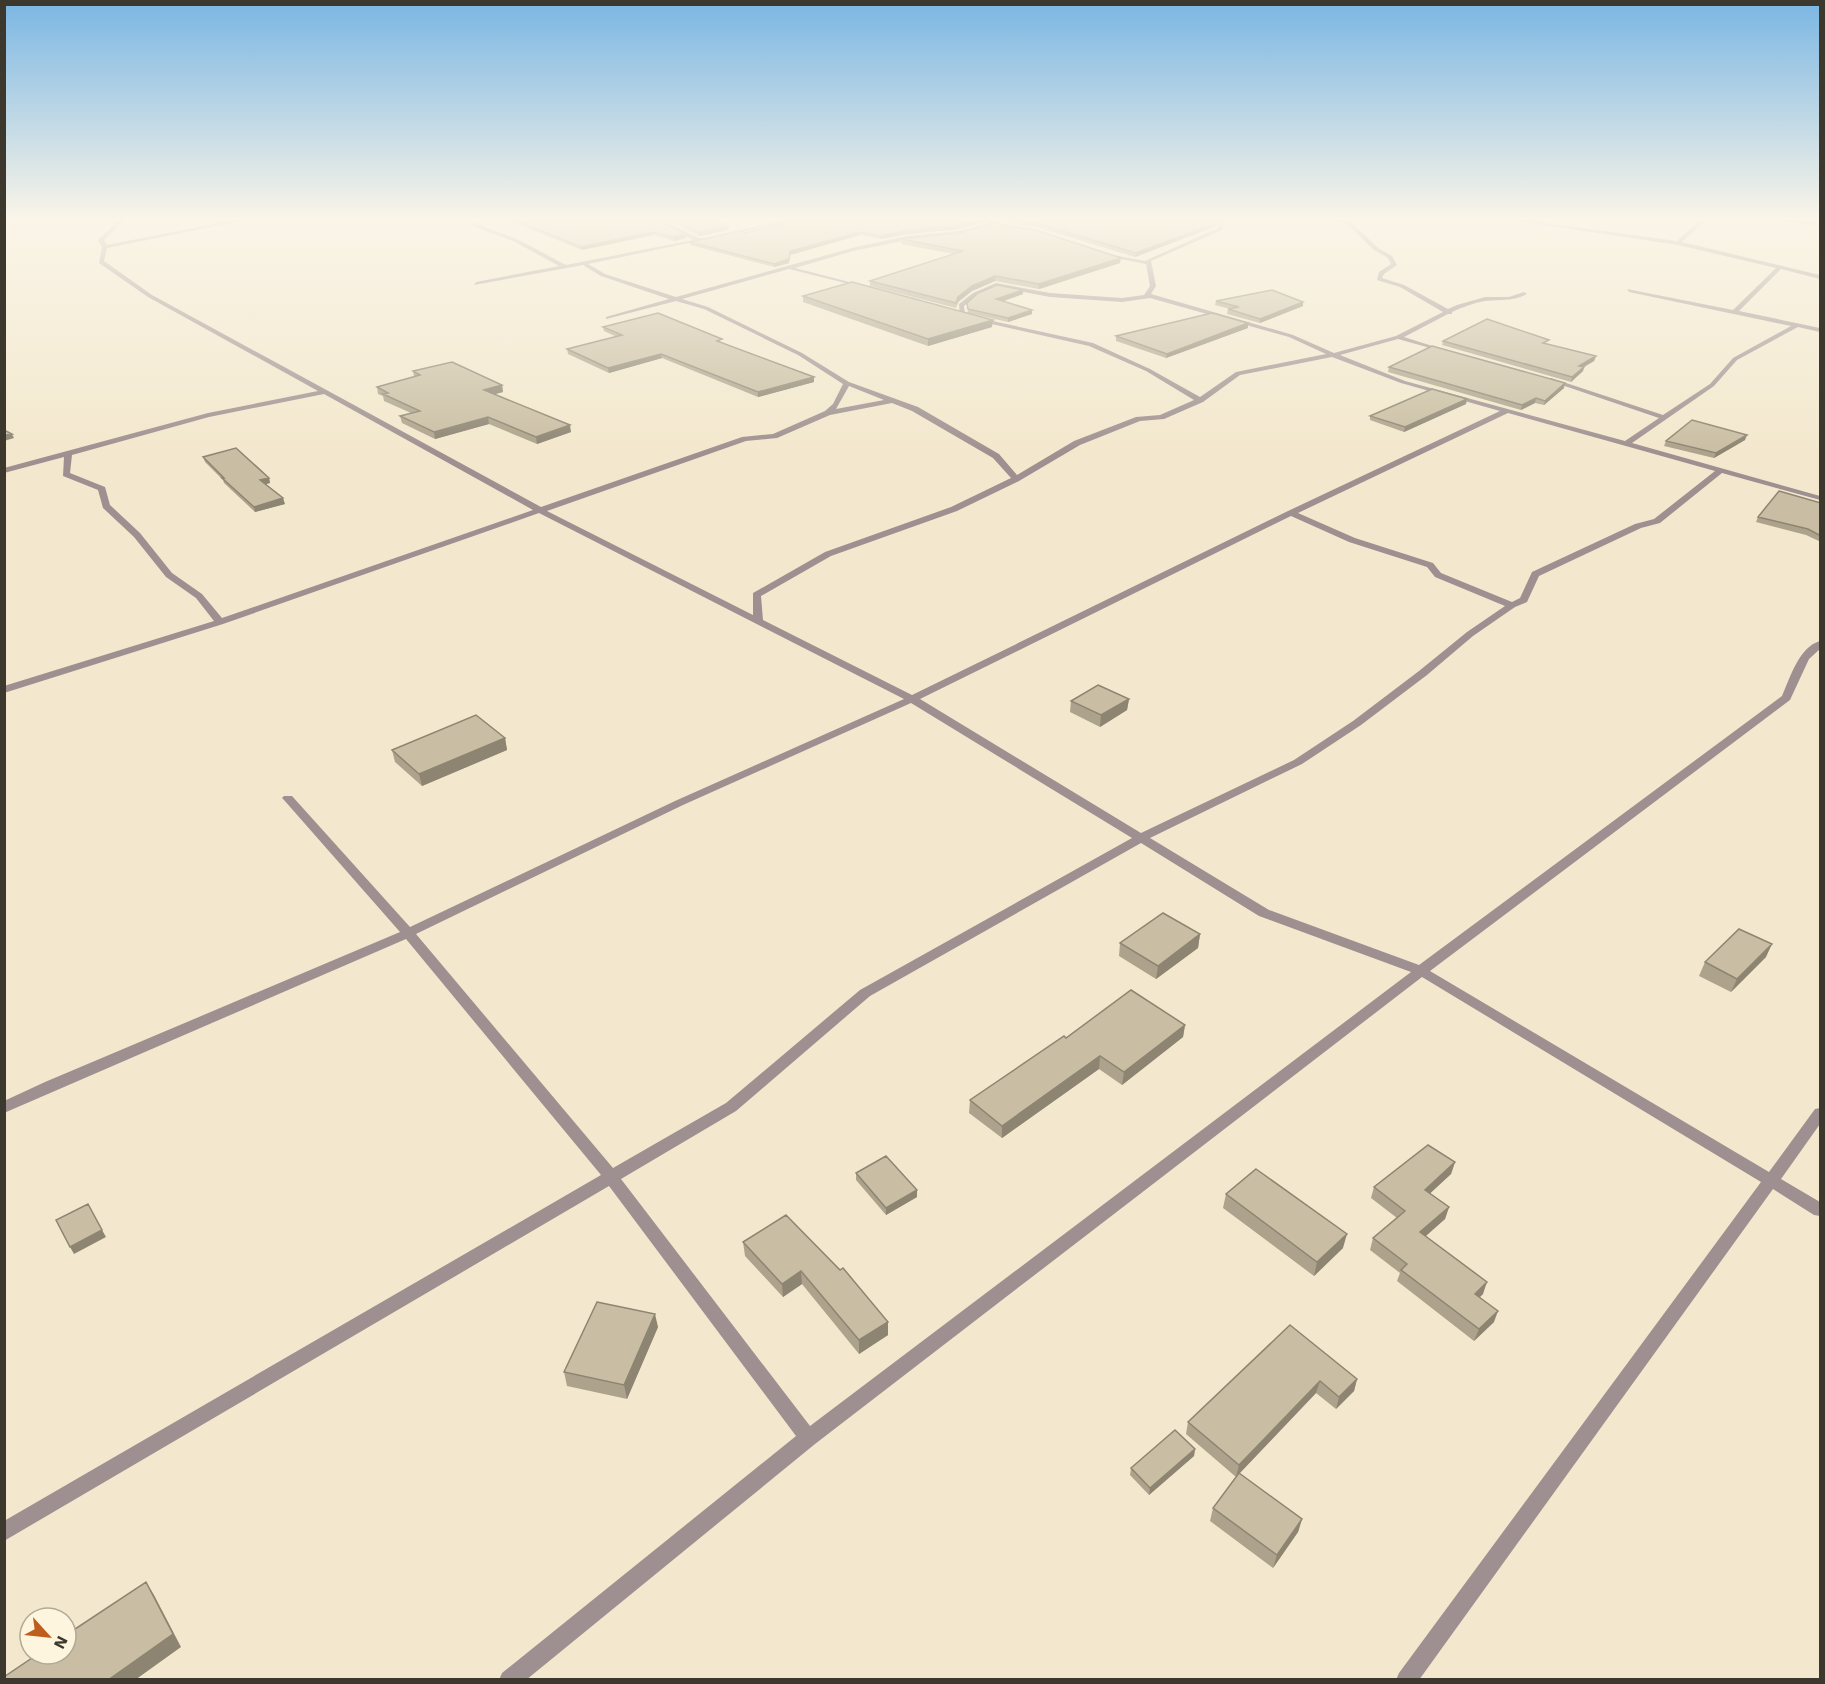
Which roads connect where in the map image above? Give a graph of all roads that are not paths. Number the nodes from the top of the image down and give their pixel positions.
1 (153, 298) edge
2 (670, 298) edge
3 (679, 298) edge
4 (970, 298) edge
5 (1093, 298) edge
6 (1139, 298) edge
7 (1157, 298) edge
8 (1423, 298) edge
9 (1514, 298) edge
10 (1666, 298) edge
11 (1749, 298) edge
12 (674, 299) junction
13 (953, 311) edge
14 (1735, 312) junction
15 (1450, 313) junction
16 (963, 314) junction
17 (608, 318) dead end
18 (1797, 325) junction
19 (1821, 330) edge
20 (1398, 337) junction
21 (1333, 355) junction
22 (1456, 355) edge
23 (1543, 378) edge
24 (847, 383) junction
25 (325, 392) junction
26 (894, 400) junction
27 (1200, 400) junction
28 (1507, 411) junction
29 (828, 413) junction
30 (1665, 418) junction
31 (1626, 444) junction
32 (68, 452) junction
33 (1720, 470) junction
34 (4, 471) edge
35 (1016, 479) junction
36 (1821, 498) edge
37 (541, 511) junction
38 (1291, 513) junction
39 (1512, 605) junction
40 (220, 621) junction
41 (758, 621) junction
42 (1821, 644) edge
43 (4, 690) edge
44 (912, 699) junction
45 (288, 798) dead end
46 (1141, 838) junction
47 (408, 933) junction
48 (1421, 972) junction
49 (4, 1108) edge
50 (1821, 1113) edge
51 (612, 1178) junction
52 (1771, 1179) junction
53 (1821, 1210) edge
54 (808, 1438) junction
55 (4, 1532) edge
56 (510, 1680) edge
57 (1406, 1680) edge

1 - 25 street
2 - 12 street
3 - 12 street
4 - 16 street
5 - 6 street
7 - 21 street
8 - 15 street
9 - 15 street
10 - 14 street
11 - 14 street
12 - 17 street
12 - 24 street
13 - 16 street
14 - 18 street
15 - 20 street
16 - 27 street
18 - 19 street
18 - 30 street
20 - 21 street
20 - 22 street
21 - 27 street
21 - 28 street
23 - 30 street
24 - 26 street
24 - 29 street
25 - 32 street
25 - 37 street
26 - 29 street
26 - 35 street
27 - 35 street
28 - 31 street
28 - 38 street
29 - 37 street
30 - 31 street
31 - 33 street
32 - 34 street
32 - 40 street
33 - 36 street
33 - 39 street
35 - 41 street
37 - 40 street
37 - 41 street
38 - 39 street
38 - 44 street
39 - 46 street
40 - 43 street
41 - 44 street
42 - 48 street
44 - 46 street
44 - 47 street
45 - 47 street
46 - 48 street
46 - 51 street
47 - 49 street
47 - 51 street
48 - 52 street
48 - 54 street
50 - 52 street
51 - 54 street
51 - 55 street
52 - 53 street
52 - 57 street
54 - 56 street

